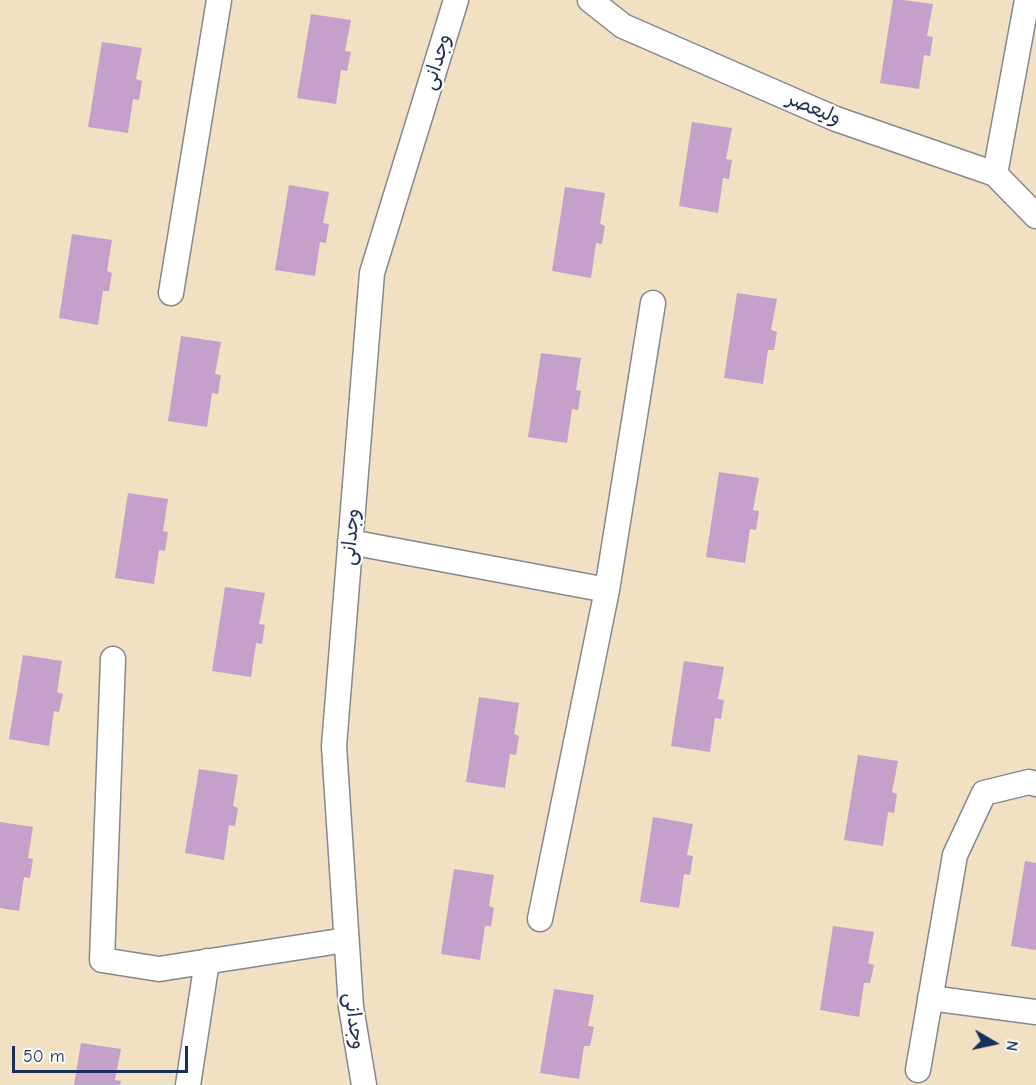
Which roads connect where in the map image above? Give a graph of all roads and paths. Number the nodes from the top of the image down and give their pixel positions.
1 (219, 0) edge
2 (456, 0) edge
3 (590, 0) edge
4 (1027, 0) edge
5 (995, 174) junction
6 (1036, 216) edge
7 (171, 293) dead end
8 (652, 303) dead end
9 (350, 542) junction
10 (607, 590) junction
11 (113, 659) dead end
12 (1036, 784) edge
13 (540, 918) dead end
14 (346, 940) junction
15 (207, 961) junction
16 (930, 998) junction
17 (1036, 1012) edge
18 (918, 1070) dead end
19 (188, 1085) edge
20 (364, 1085) edge

1 - 7 street
2 - 9 street, وجدانی
3 - 5 street, ولیعصر
4 - 5 street
5 - 6 street, ولیعصر
8 - 10 street
9 - 10 street
9 - 14 street, وجدانی
10 - 13 street
11 - 15 street
12 - 16 street
14 - 15 street
14 - 20 street, وجدانی
15 - 19 street
16 - 17 street
16 - 18 street

